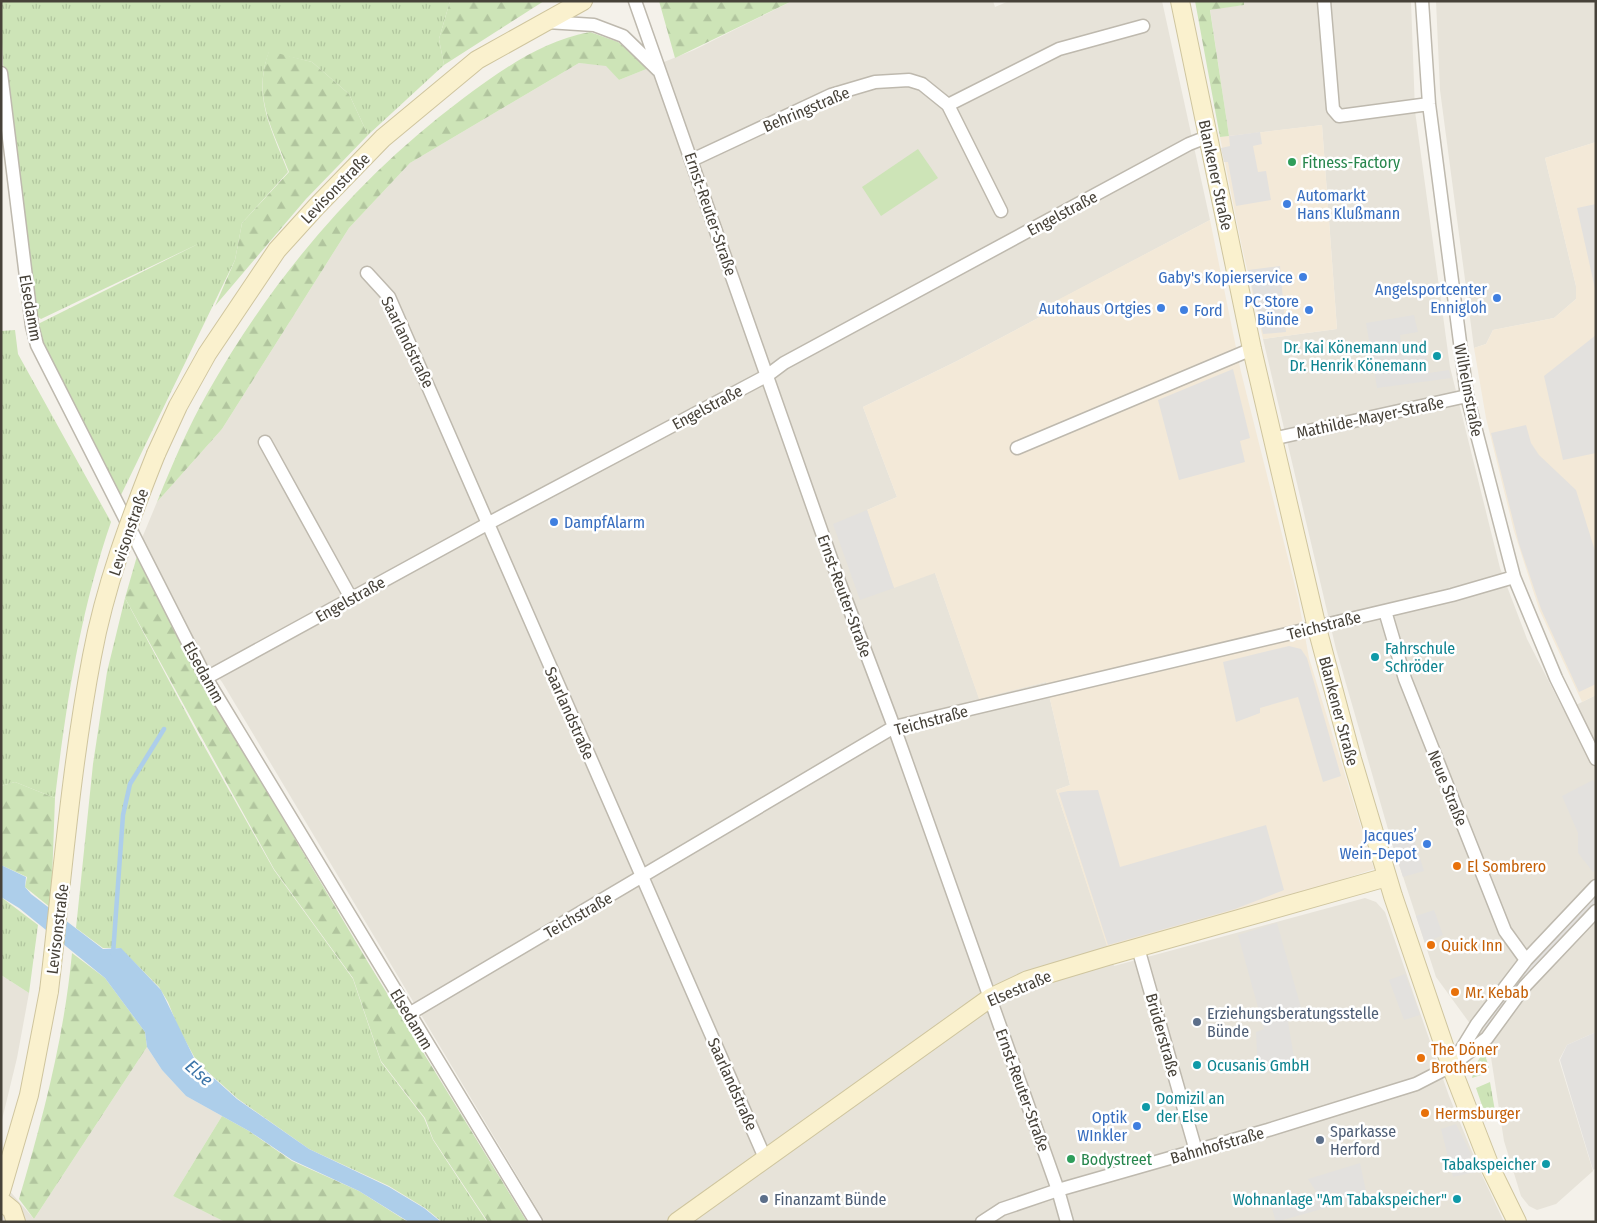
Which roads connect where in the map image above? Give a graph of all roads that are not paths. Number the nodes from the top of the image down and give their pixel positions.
1 (583, 1) edge
2 (635, 1) edge
3 (1180, 1) edge
4 (1324, 1) edge
5 (1422, 1) edge
6 (544, 22) junction
7 (1143, 26) dead end
8 (660, 71) junction
9 (1, 73) edge
10 (1429, 104) junction
11 (948, 105) junction
12 (1207, 137) junction
13 (692, 160) junction
14 (1001, 211) dead end
15 (367, 273) dead end
16 (1252, 349) junction
17 (768, 375) junction
18 (1467, 396) junction
19 (1272, 439) junction
20 (264, 442) dead end
21 (1017, 448) dead end
22 (489, 523) junction
23 (1514, 577) junction
24 (351, 598) junction
25 (1385, 611) junction
26 (1317, 628) junction
27 (206, 678) junction
28 (894, 727) junction
29 (1596, 759) edge
30 (642, 877) junction
31 (1387, 877) junction
32 (1596, 886) edge
33 (1596, 911) edge
34 (1138, 948) junction
35 (1526, 960) junction
36 (990, 998) junction
37 (409, 1014) junction
38 (1451, 1066) junction
39 (1196, 1151) junction
40 (765, 1158) junction
41 (1058, 1190) junction
42 (1, 1191) edge
43 (1, 1201) edge
44 (16, 1222) edge
45 (536, 1222) edge
46 (677, 1222) edge
47 (982, 1222) edge
48 (1067, 1222) edge
49 (1517, 1222) edge

1 - 6 main road, Levisonstraße
2 - 8 street, Ernst-Reuter-Straße
3 - 12 main road, Blankener Straße
4 - 10 street
5 - 10 street, Wilhelmstraße
6 - 8 street
6 - 42 main road, Levisonstraße, bridge
7 - 11 street
8 - 13 street, Ernst-Reuter-Straße
9 - 27 street, Elsedamm
10 - 18 street, Wilhelmstraße
11 - 13 street, Behringstraße
11 - 14 street, Behringstraße
12 - 16 main road, Blankener Straße
12 - 17 street, Engelstraße
13 - 17 street, Ernst-Reuter-Straße
15 - 22 street, Saarlandstraße
16 - 19 main road, Blankener Straße
16 - 21 street
17 - 22 street, Engelstraße
17 - 28 street, Ernst-Reuter-Straße
18 - 19 street, Mathilde-Mayer-Straße
18 - 23 street, Wilhelmstraße
19 - 26 main road, Blankener Straße
20 - 24 street
22 - 24 street, Engelstraße
22 - 30 street, Saarlandstraße
23 - 25 street, Teichstraße
23 - 29 street, Wilhelmstraße
24 - 27 street, Engelstraße
25 - 26 street, Teichstraße
25 - 35 street, Neue Straße
26 - 28 street, Teichstraße
26 - 31 main road, Blankener Straße
27 - 37 street, Elsedamm
28 - 30 street, Teichstraße
28 - 36 street, Ernst-Reuter-Straße
30 - 37 street, Teichstraße
30 - 40 street, Saarlandstraße
31 - 34 main road, Elsestraße
31 - 38 main road, Blankener Straße
32 - 35 street
33 - 38 street, Bahnhofstraße
34 - 36 main road, Elsestraße
34 - 39 street, Brüderstraße
35 - 38 street
36 - 40 main road, Elsestraße
36 - 41 street, Ernst-Reuter-Straße
37 - 45 street, Elsedamm
38 - 39 street, Bahnhofstraße
38 - 49 main road, Blankener Straße
39 - 41 street, Bahnhofstraße
40 - 46 main road, Elsestraße
41 - 47 street, Bahnhofstraße
41 - 48 street, Ernst-Reuter-Straße
43 - 44 main road

